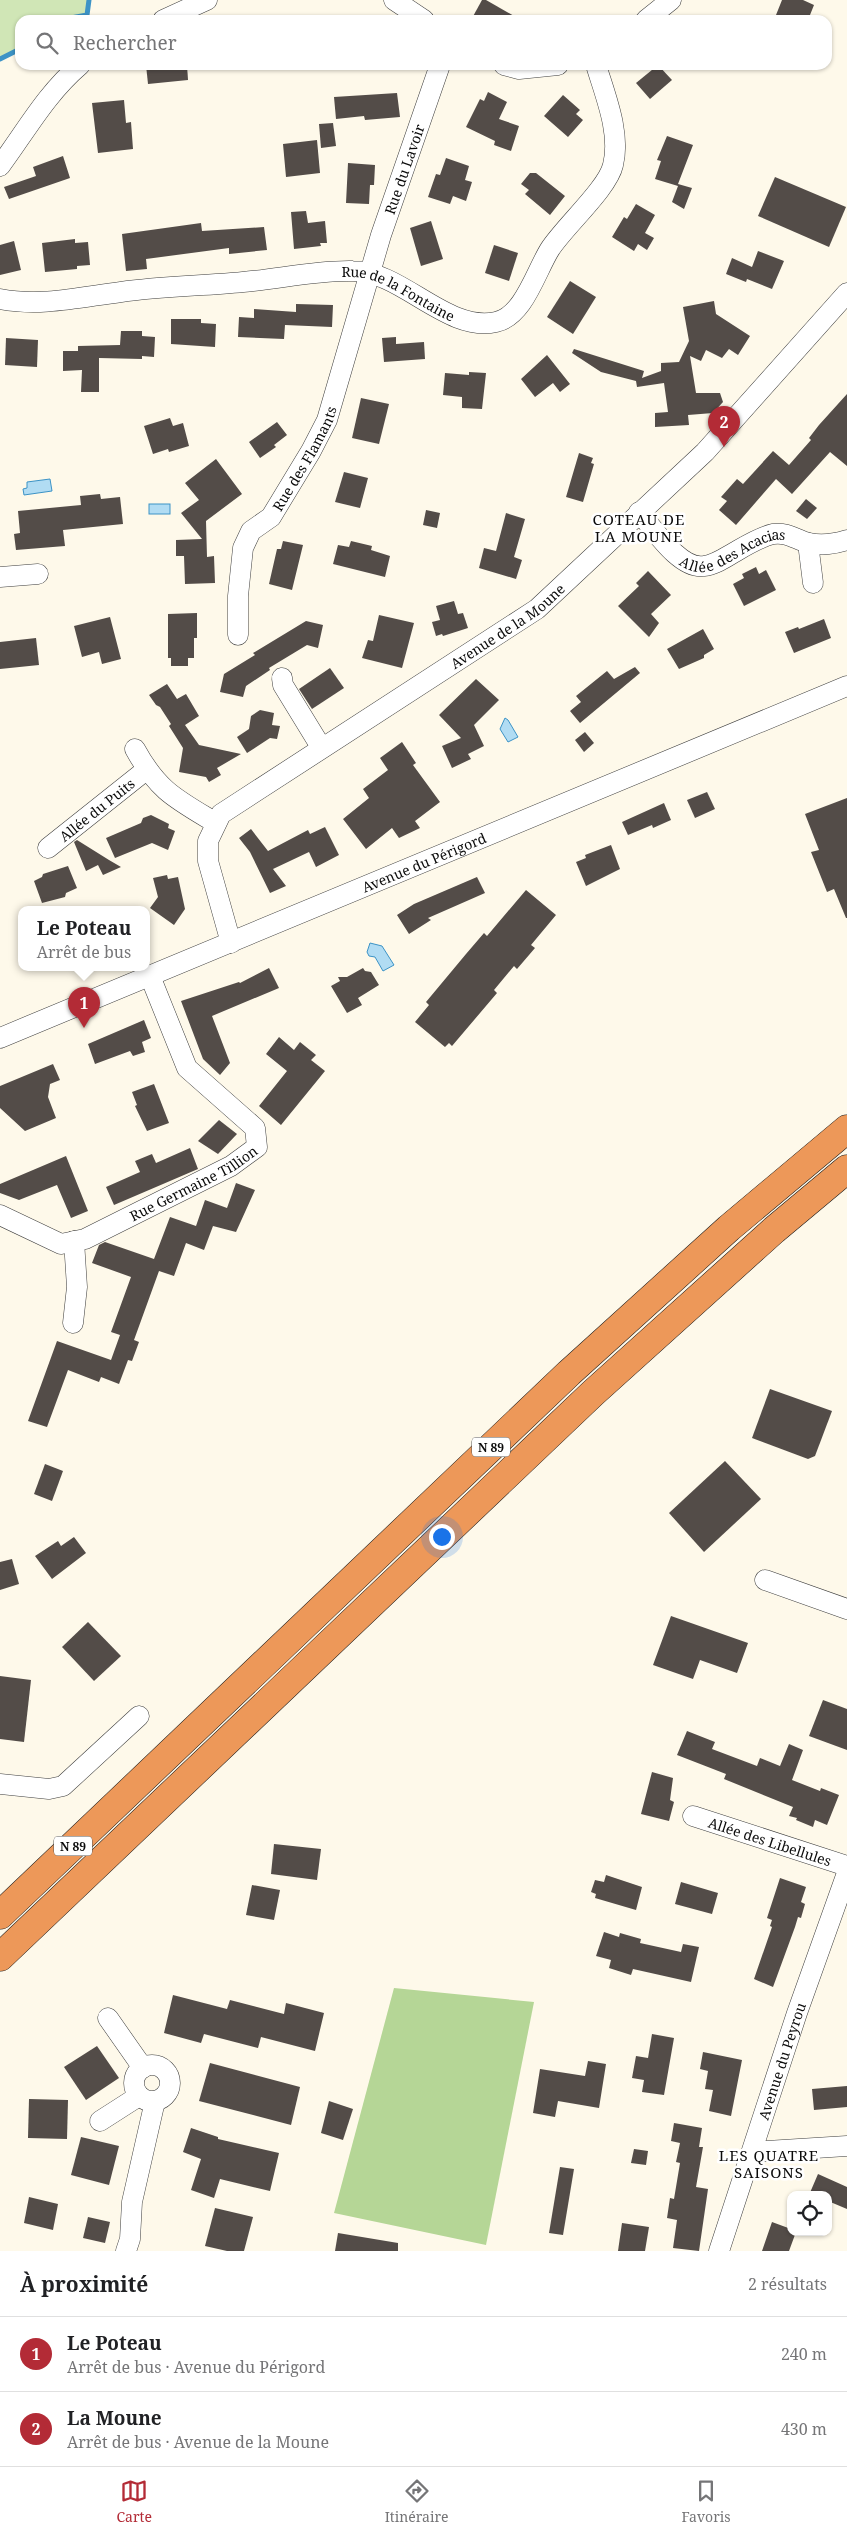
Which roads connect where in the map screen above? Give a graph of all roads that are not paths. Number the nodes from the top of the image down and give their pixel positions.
1 (207, 0) edge
2 (394, 0) edge
3 (671, 0) edge
4 (175, 15) edge
5 (416, 15) edge
6 (652, 15) edge
7 (74, 70) edge
8 (438, 70) edge
9 (597, 70) edge
10 (0, 166) edge
11 (369, 273) junction
12 (847, 293) edge
13 (0, 299) edge
14 (640, 512) junction
15 (847, 540) edge
16 (808, 543) junction
17 (38, 574) dead end
18 (0, 577) edge
19 (813, 583) dead end
20 (238, 635) dead end
21 (282, 678) dead end
22 (847, 686) edge
23 (321, 747) junction
24 (135, 749) dead end
25 (146, 770) junction
26 (216, 823) junction
27 (48, 848) dead end
28 (231, 943) junction
29 (150, 976) junction
30 (0, 1038) edge
31 (847, 1129) edge
32 (847, 1170) edge
33 (0, 1215) edge
34 (74, 1241) junction
35 (74, 1323) dead end
36 (765, 1580) dead end
37 (847, 1609) edge
38 (139, 1716) dead end
39 (146, 1776) junction
40 (0, 1784) edge
41 (693, 1816) dead end
42 (847, 1866) edge
43 (847, 1873) edge
44 (0, 1891) edge
45 (0, 1916) edge
46 (0, 1957) edge
47 (108, 2018) dead end
48 (142, 2068) junction
49 (147, 2098) junction
50 (100, 2121) dead end
51 (847, 2146) edge
52 (752, 2152) junction
53 (126, 2251) edge
54 (719, 2251) edge

1 - 4 street
2 - 5 street
3 - 6 street
7 - 10 street
8 - 11 street, Rue du Lavoir
9 - 11 street, Rue de la Fontaine
11 - 13 street, Rue de la Fontaine
11 - 20 street, Rue des Flamants
12 - 14 street, Avenue de la Moune
14 - 16 street, Allée des Acacias
14 - 23 street, Avenue de la Moune
15 - 16 street, Allée des Acacias
16 - 19 street
17 - 18 street
21 - 23 street
22 - 28 street, Avenue du Périgord
23 - 26 street, Avenue de la Moune
24 - 25 street, Allée du Puits
25 - 26 street, Allée du Puits
25 - 27 street, Allée du Puits
26 - 28 street, Avenue de la Moune
28 - 29 street, Avenue du Périgord
29 - 30 street, Avenue du Périgord
29 - 34 street, Rue Germaine Tillion
31 - 39 highway, N 89
32 - 46 highway, N 89
33 - 34 street, Rue Germaine Tillion
34 - 35 street
36 - 37 street
38 - 40 street
39 - 44 highway
39 - 45 highway, N 89
41 - 42 street, Allée des Libellules
43 - 52 street, Avenue du Peyrou
47 - 48 street
48 - 49 street
48 - 49 street
49 - 50 street
49 - 53 street
51 - 52 street
52 - 54 street, Avenue du Peyrou

